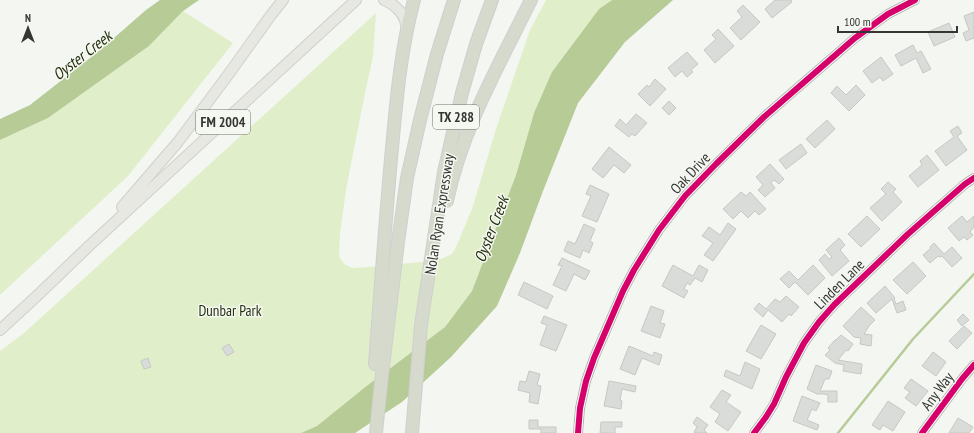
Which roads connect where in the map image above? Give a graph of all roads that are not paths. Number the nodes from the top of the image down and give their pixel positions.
1 (283, 0) edge
2 (364, 0) edge
3 (384, 0) edge
4 (414, 0) edge
5 (454, 0) edge
6 (492, 0) edge
7 (531, 0) edge
8 (915, 0) edge
9 (352, 3) edge
10 (407, 31) junction
11 (974, 178) edge
12 (438, 237) junction
13 (90, 244) junction
14 (0, 330) edge
15 (974, 365) edge
16 (380, 383) junction
17 (376, 433) edge
18 (412, 433) edge
19 (578, 433) edge
20 (754, 433) edge
21 (922, 433) edge

1 - 13 main road, FM 2004 / FM 2004
2 - 9 main road
3 - 10 main road
4 - 10 highway
5 - 16 highway, TX 288
6 - 12 highway, Nolan Ryan Expressway / TX 288
7 - 12 highway
8 - 19 street, Oak Drive
9 - 13 main road, FM 2004 / FM 2004
10 - 16 highway
11 - 20 street, Linden Lane
12 - 18 highway
13 - 14 main road, FM 2004 / FM 2004
15 - 21 street, Any Way
16 - 17 highway, TX 288

